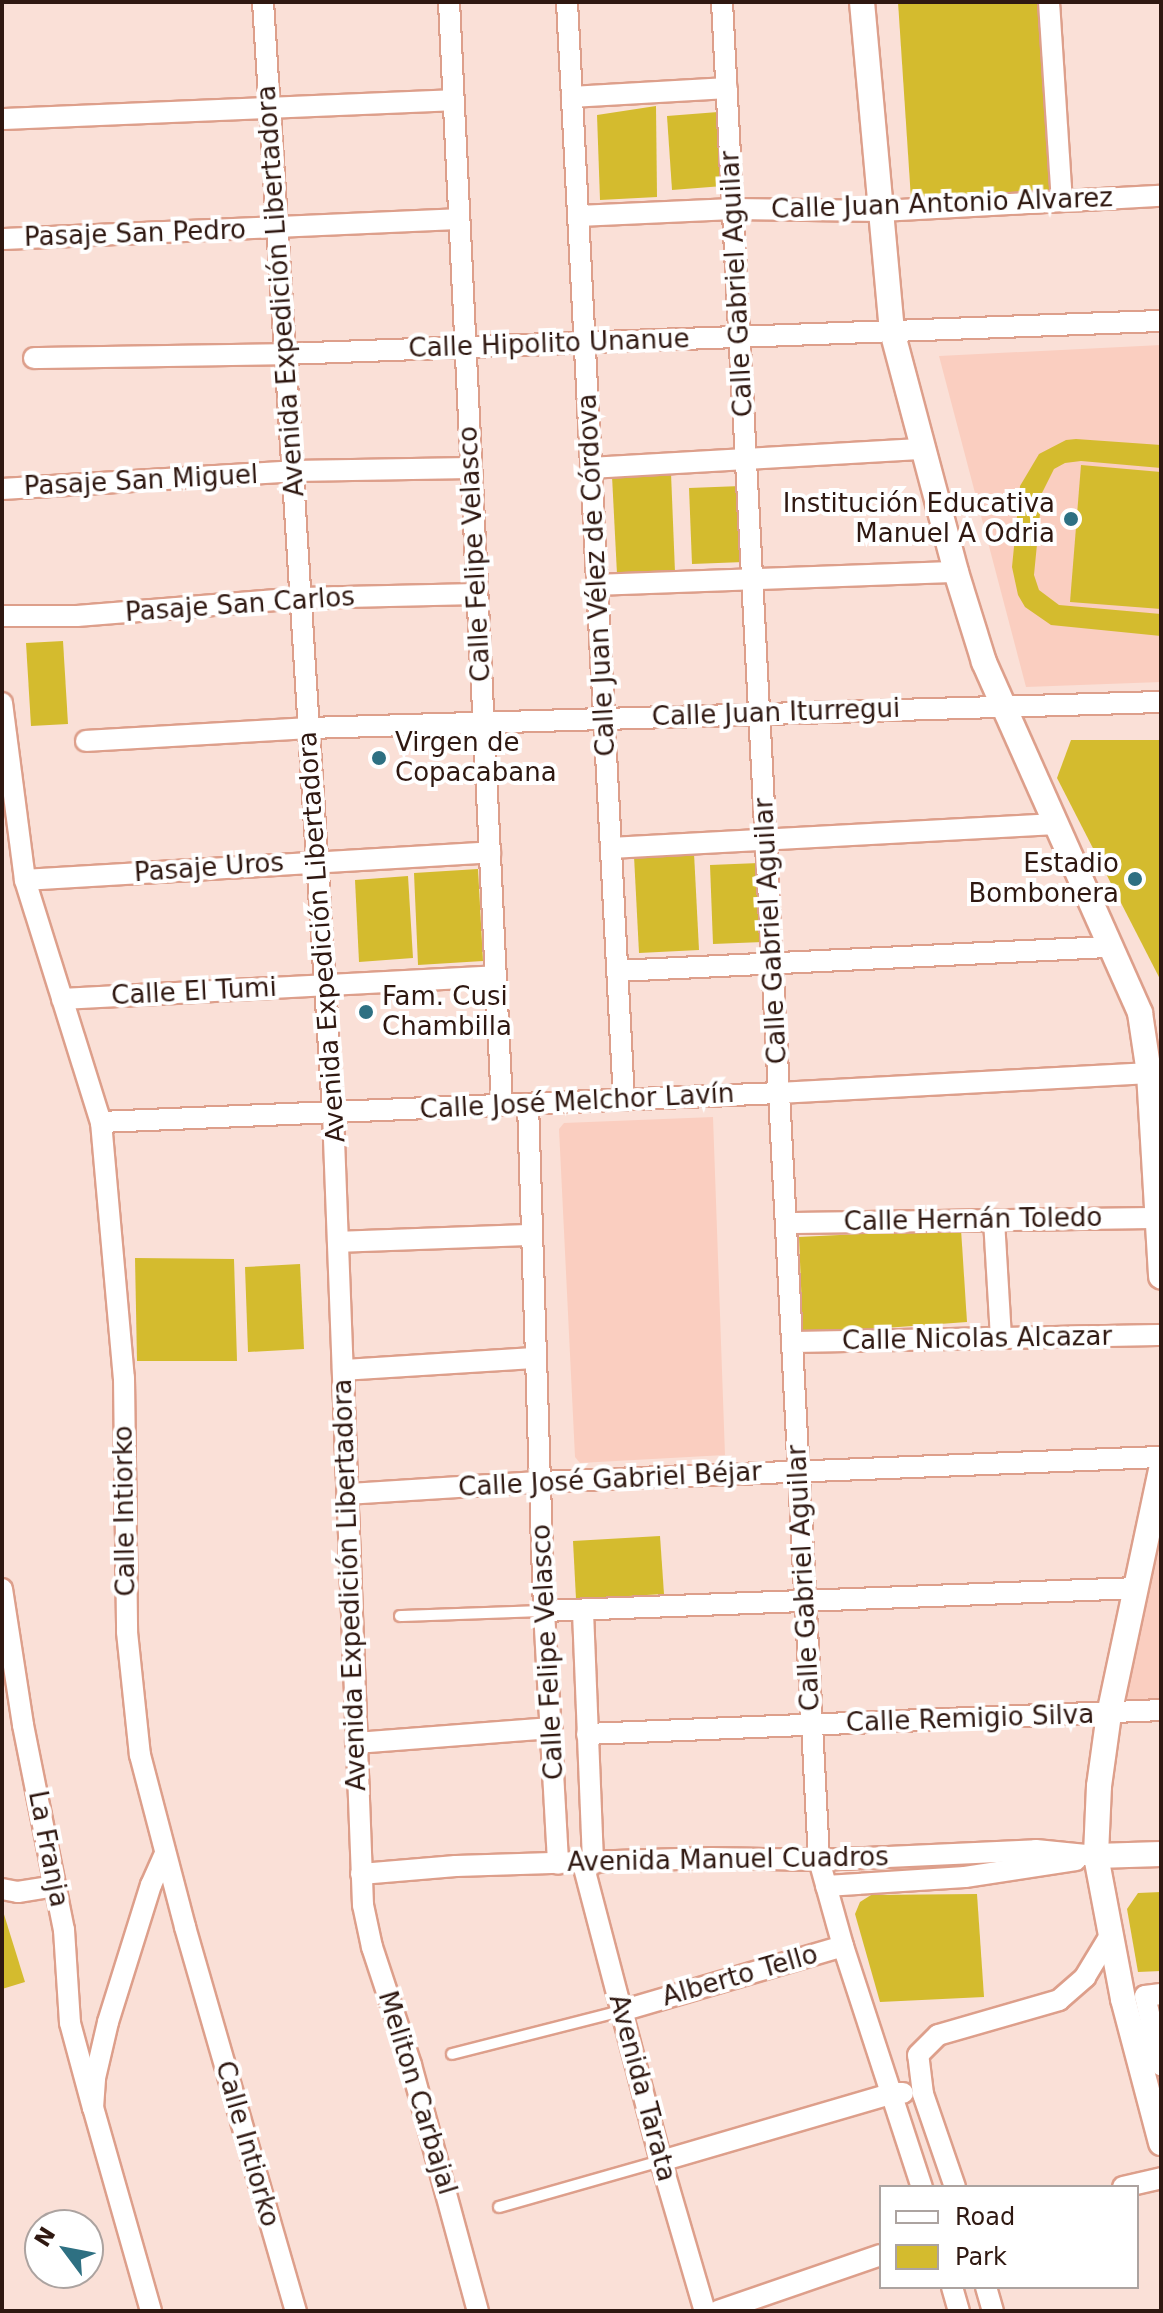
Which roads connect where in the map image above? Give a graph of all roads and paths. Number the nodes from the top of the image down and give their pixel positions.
1 (263, 2) edge
2 (449, 2) edge
3 (567, 2) edge
4 (722, 2) edge
5 (862, 2) edge
6 (1049, 2) edge
7 (727, 88) junction
8 (572, 97) junction
9 (454, 100) junction
10 (269, 110) junction
11 (2, 119) edge
12 (1161, 196) edge
13 (1062, 201) junction
14 (733, 209) junction
15 (881, 211) junction
16 (578, 216) junction
17 (459, 219) junction
18 (277, 228) junction
19 (2, 239) edge
20 (1161, 321) edge
21 (892, 331) junction
22 (740, 337) junction
23 (585, 342) junction
24 (465, 347) junction
25 (285, 354) junction
26 (34, 358) dead end
27 (922, 449) junction
28 (746, 459) junction
29 (471, 468) junction
30 (591, 468) junction
31 (293, 471) junction
32 (2, 489) edge
33 (956, 572) junction
34 (752, 578) junction
35 (597, 585) junction
36 (477, 594) junction
37 (301, 598) junction
38 (2, 616) edge
39 (1161, 702) edge
40 (2, 703) edge
41 (1004, 708) junction
42 (759, 713) junction
43 (604, 718) junction
44 (483, 722) junction
45 (309, 728) junction
46 (86, 741) dead end
47 (5, 764) edge
48 (1055, 824) junction
49 (766, 840) junction
50 (611, 848) junction
51 (490, 852) junction
52 (317, 861) junction
53 (25, 880) junction
54 (1110, 947) junction
55 (772, 963) junction
56 (617, 971) junction
57 (495, 976) junction
58 (325, 986) junction
59 (62, 999) junction
60 (1149, 1073) junction
61 (779, 1093) junction
62 (624, 1100) junction
63 (528, 1104) junction
64 (502, 1105) junction
65 (333, 1113) junction
66 (101, 1122) junction
67 (1160, 1218) edge
68 (994, 1220) junction
69 (786, 1223) junction
70 (532, 1235) junction
71 (338, 1242) junction
72 (1161, 1277) edge
73 (1161, 1335) edge
74 (1001, 1338) junction
75 (792, 1342) junction
76 (536, 1358) junction
77 (343, 1370) junction
78 (1161, 1457) edge
79 (1161, 1470) edge
80 (799, 1471) junction
81 (540, 1482) junction
82 (348, 1494) junction
83 (1137, 1588) junction
84 (2, 1589) edge
85 (805, 1599) junction
86 (544, 1611) junction
87 (583, 1612) junction
88 (400, 1616) dead end
89 (1161, 1710) edge
90 (1109, 1714) junction
91 (812, 1724) junction
92 (551, 1728) junction
93 (587, 1734) junction
94 (356, 1743) junction
95 (165, 1853) junction
96 (1161, 1854) edge
97 (1096, 1856) junction
98 (819, 1860) junction
99 (558, 1864) junction
100 (588, 1864) junction
101 (361, 1874) junction
102 (55, 1886) junction
103 (826, 1886) junction
104 (2, 1889) edge
105 (1111, 1934) junction
106 (843, 1946) junction
107 (1161, 1994) edge
108 (621, 2011) junction
109 (452, 2054) dead end
110 (1161, 2065) edge
111 (893, 2093) junction
112 (923, 2094) junction
113 (93, 2108) junction
114 (1161, 2143) edge
115 (661, 2161) junction
116 (1161, 2178) edge
117 (921, 2185) edge
118 (954, 2185) edge
119 (1131, 2185) edge
120 (499, 2207) dead end
121 (879, 2256) edge
122 (953, 2289) edge
123 (987, 2289) edge
124 (151, 2311) edge
125 (296, 2311) edge
126 (478, 2311) edge
127 (705, 2311) edge
128 (718, 2311) edge
129 (959, 2311) edge
130 (993, 2311) edge

1 - 10 street, Avenida Expedición Libertadora
2 - 9 street, Calle Felipe Velasco
3 - 8 street, Calle Juan Vélez de Córdova
4 - 7 street, Calle Gabriel Aguilar
5 - 15 street
6 - 13 street
7 - 8 street
7 - 14 street, Calle Gabriel Aguilar
8 - 16 street, Calle Juan Vélez de Córdova
9 - 10 street
9 - 17 street, Calle Felipe Velasco
10 - 11 street
10 - 18 street, Avenida Expedición Libertadora
12 - 13 street, Calle Juan Antonio Alvarez
13 - 15 street, Calle Juan Antonio Alvarez
14 - 15 street, Calle Juan Antonio Alvarez
14 - 16 street, Calle Juan Antonio Alvarez
14 - 22 street, Calle Gabriel Aguilar
15 - 21 street
16 - 23 street, Calle Juan Vélez de Córdova
17 - 18 street, Pasaje San Pedro
17 - 24 street, Calle Felipe Velasco
18 - 19 street, Pasaje San Pedro
18 - 25 street, Avenida Expedición Libertadora
20 - 21 street, Calle Hipolito Unanue
21 - 22 street, Calle Hipolito Unanue
21 - 27 street
22 - 23 street, Calle Hipolito Unanue
22 - 28 street, Calle Gabriel Aguilar
23 - 24 street, Calle Hipolito Unanue
23 - 30 street, Calle Juan Vélez de Córdova
24 - 25 street, Calle Hipolito Unanue
24 - 29 street, Calle Felipe Velasco
25 - 26 street, Calle Hipolito Unanue
25 - 31 street, Avenida Expedición Libertadora
27 - 28 street
27 - 33 street
28 - 30 street
28 - 34 street, Calle Gabriel Aguilar
29 - 31 street, Pasaje San Miguel
29 - 36 street, Calle Felipe Velasco
30 - 35 street, Calle Juan Vélez de Córdova
31 - 32 street, Pasaje San Miguel
31 - 37 street, Avenida Expedición Libertadora
33 - 34 street
33 - 41 street
34 - 35 street
34 - 42 street, Calle Gabriel Aguilar
35 - 43 street, Calle Juan Vélez de Córdova
36 - 37 street, Pasaje San Carlos
36 - 44 street, Calle Felipe Velasco
37 - 38 street, Pasaje San Carlos
37 - 45 street, Avenida Expedición Libertadora
39 - 41 street, Calle Juan Iturregui
40 - 47 street, Calle Intiorko
41 - 42 street, Calle Juan Iturregui
41 - 48 street
42 - 43 street, Calle Juan Iturregui
42 - 49 street, Calle Gabriel Aguilar
43 - 44 street, Calle Juan Iturregui
43 - 50 street, Calle Juan Vélez de Córdova
44 - 45 street, Calle Juan Iturregui
44 - 51 street, Calle Felipe Velasco
45 - 46 street, Calle Juan Iturregui
45 - 52 street, Avenida Expedición Libertadora
47 - 53 street, Calle Intiorko
48 - 49 street
48 - 54 street
49 - 50 street
49 - 55 street, Calle Gabriel Aguilar
50 - 56 street, Calle Juan Vélez de Córdova
51 - 52 street, Pasaje Uros
51 - 57 street, Calle Felipe Velasco
52 - 53 street, Pasaje Uros
52 - 58 street, Avenida Expedición Libertadora
53 - 59 street, Calle Intiorko
54 - 55 street
54 - 60 street
55 - 56 street
55 - 61 street, Calle Gabriel Aguilar
56 - 62 street, Calle Juan Vélez de Córdova
57 - 58 street, Calle El Tumi
57 - 64 street, Calle Felipe Velasco
58 - 59 street, Calle El Tumi
58 - 65 street, Avenida Expedición Libertadora
59 - 66 street, Calle Intiorko
60 - 61 street, Calle José Melchor Lavín
60 - 67 street
61 - 62 street, Calle José Melchor Lavín
61 - 69 street, Calle Gabriel Aguilar
62 - 63 street, Calle José Melchor Lavín
63 - 64 street, Calle José Melchor Lavín
63 - 70 street, Calle Felipe Velasco
64 - 65 street, Calle José Melchor Lavín
65 - 66 street, Calle José Melchor Lavín
65 - 71 street, Avenida Expedición Libertadora
66 - 95 street, Calle Intiorko
67 - 68 street, Calle Hernán Toledo
67 - 72 street
68 - 69 street, Calle Hernán Toledo
68 - 74 street
69 - 75 street, Calle Gabriel Aguilar
70 - 71 street
70 - 76 street, Calle Felipe Velasco
71 - 77 street, Avenida Expedición Libertadora
73 - 74 street, Calle Nicolas Alcazar
74 - 75 street, Calle Nicolas Alcazar
75 - 80 street, Calle Gabriel Aguilar
76 - 77 street
76 - 81 street, Calle Felipe Velasco
77 - 82 street, Avenida Expedición Libertadora
78 - 80 street, Calle José Gabriel Béjar
79 - 83 street
80 - 81 street, Calle José Gabriel Béjar
80 - 85 street, Calle Gabriel Aguilar
81 - 82 street, Calle José Gabriel Béjar
81 - 86 street, Calle Felipe Velasco
82 - 94 street, Avenida Expedición Libertadora
83 - 85 street
83 - 90 street
84 - 102 street, La Franja
85 - 87 street
85 - 91 street, Calle Gabriel Aguilar
86 - 87 street
86 - 88 lane
86 - 92 street, Calle Felipe Velasco
87 - 93 street, Calle Felipe Velasco
89 - 90 street, Calle Remigio Silva
90 - 91 street, Calle Remigio Silva
90 - 97 street
91 - 93 street, Calle Remigio Silva
91 - 98 street, Calle Gabriel Aguilar
92 - 94 street
92 - 99 street, Calle Felipe Velasco
93 - 100 street, Calle Felipe Velasco
94 - 101 street, Avenida Expedición Libertadora
95 - 113 street, La Franja
95 - 125 street, Calle Intiorko
96 - 97 street, Avenida Manuel Cuadros
97 - 98 street, Avenida Manuel Cuadros
97 - 103 street, Avenida Manuel Cuadros
97 - 105 street
98 - 100 street, Avenida Manuel Cuadros
98 - 103 street, Calle Gabriel Aguilar
99 - 100 street, Avenida Manuel Cuadros
99 - 101 street, Avenida Manuel Cuadros
100 - 108 street, Avenida Tarata
101 - 126 street, Meliton Carbajal
102 - 104 street
102 - 113 street, La Franja
103 - 106 street, Calle Gabriel Aguilar
105 - 112 street
105 - 114 street
106 - 108 street, Alberto Tello
106 - 111 street, Calle Gabriel Aguilar
107 - 110 street
108 - 109 lane, Alberto Tello
108 - 115 street, Avenida Tarata
111 - 112 street
111 - 115 street
111 - 117 street, Calle Gabriel Aguilar
112 - 118 street
113 - 124 street, La Franja
115 - 120 lane
115 - 127 street, Avenida Tarata
116 - 119 street
121 - 128 street
122 - 129 street
123 - 130 street

